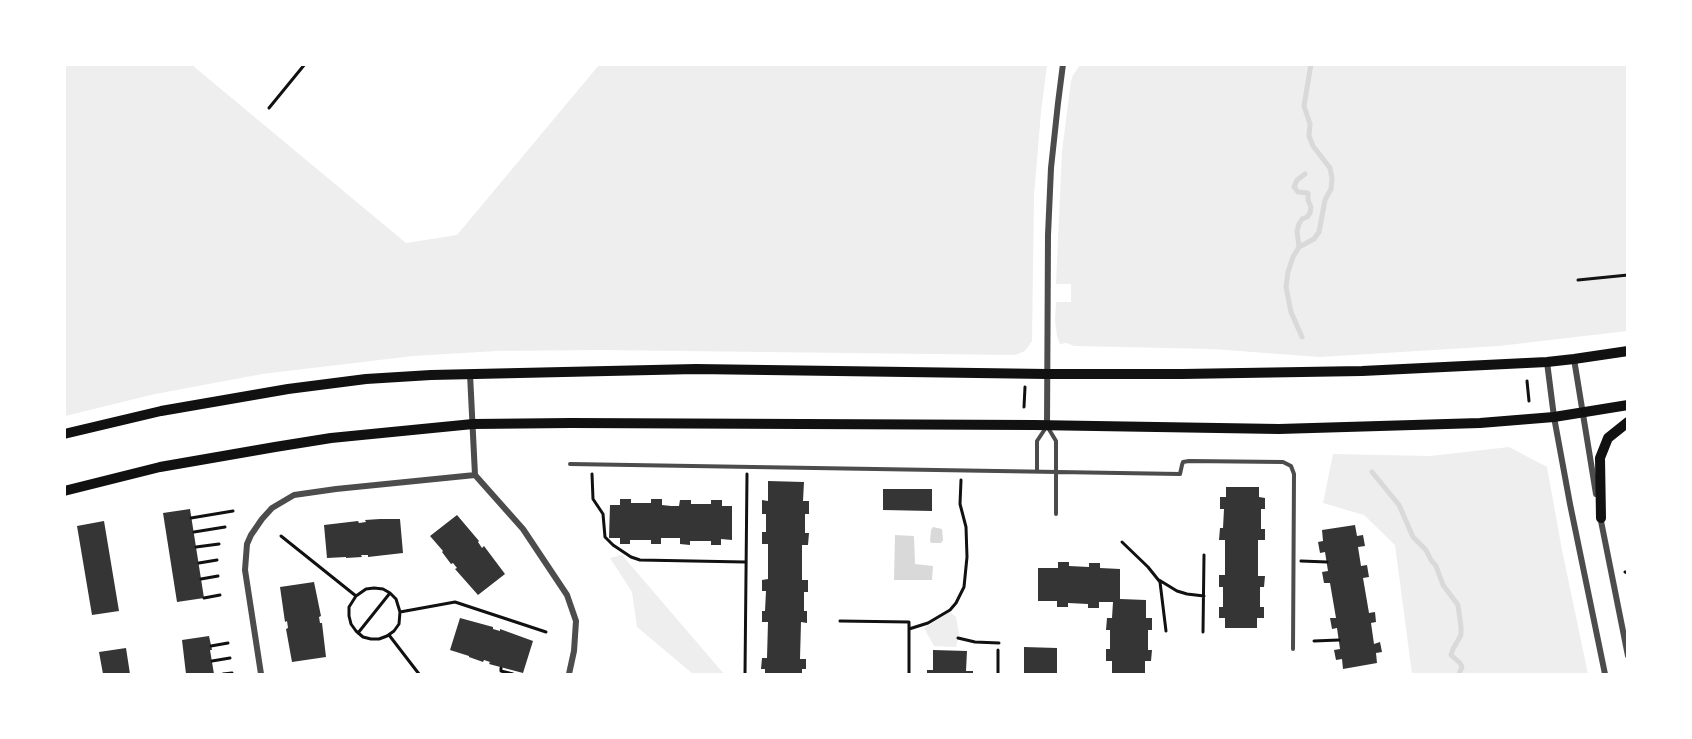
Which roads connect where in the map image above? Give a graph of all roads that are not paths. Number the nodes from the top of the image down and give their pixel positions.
1 (1064, 64) edge
2 (1628, 351) edge
3 (1574, 359) junction
4 (1547, 362) junction
5 (470, 374) junction
6 (1047, 374) junction
7 (1628, 405) edge
8 (1582, 414) junction
9 (1554, 417) junction
10 (1628, 422) edge
11 (473, 424) junction
12 (1047, 426) junction
13 (64, 434) edge
14 (570, 464) dead end
15 (1037, 471) junction
16 (1056, 472) junction
17 (475, 475) junction
18 (64, 491) edge
19 (1056, 514) dead end
20 (1601, 518) junction
21 (1293, 649) dead end
22 (1628, 656) edge
23 (261, 675) edge
24 (569, 675) edge
25 (1605, 675) edge

1 - 6 street
2 - 3 main road
3 - 4 main road
3 - 8 street
4 - 6 main road
4 - 9 street
5 - 6 main road
5 - 11 street
5 - 13 main road
6 - 12 street
7 - 8 main road
8 - 9 main road
8 - 20 street
9 - 12 main road
9 - 25 street
10 - 20 main road
11 - 12 main road
11 - 17 street
11 - 18 main road
12 - 15 lane
12 - 16 lane
14 - 15 lane
15 - 16 lane
16 - 19 lane
16 - 21 lane
17 - 23 street
17 - 24 street
20 - 22 street

